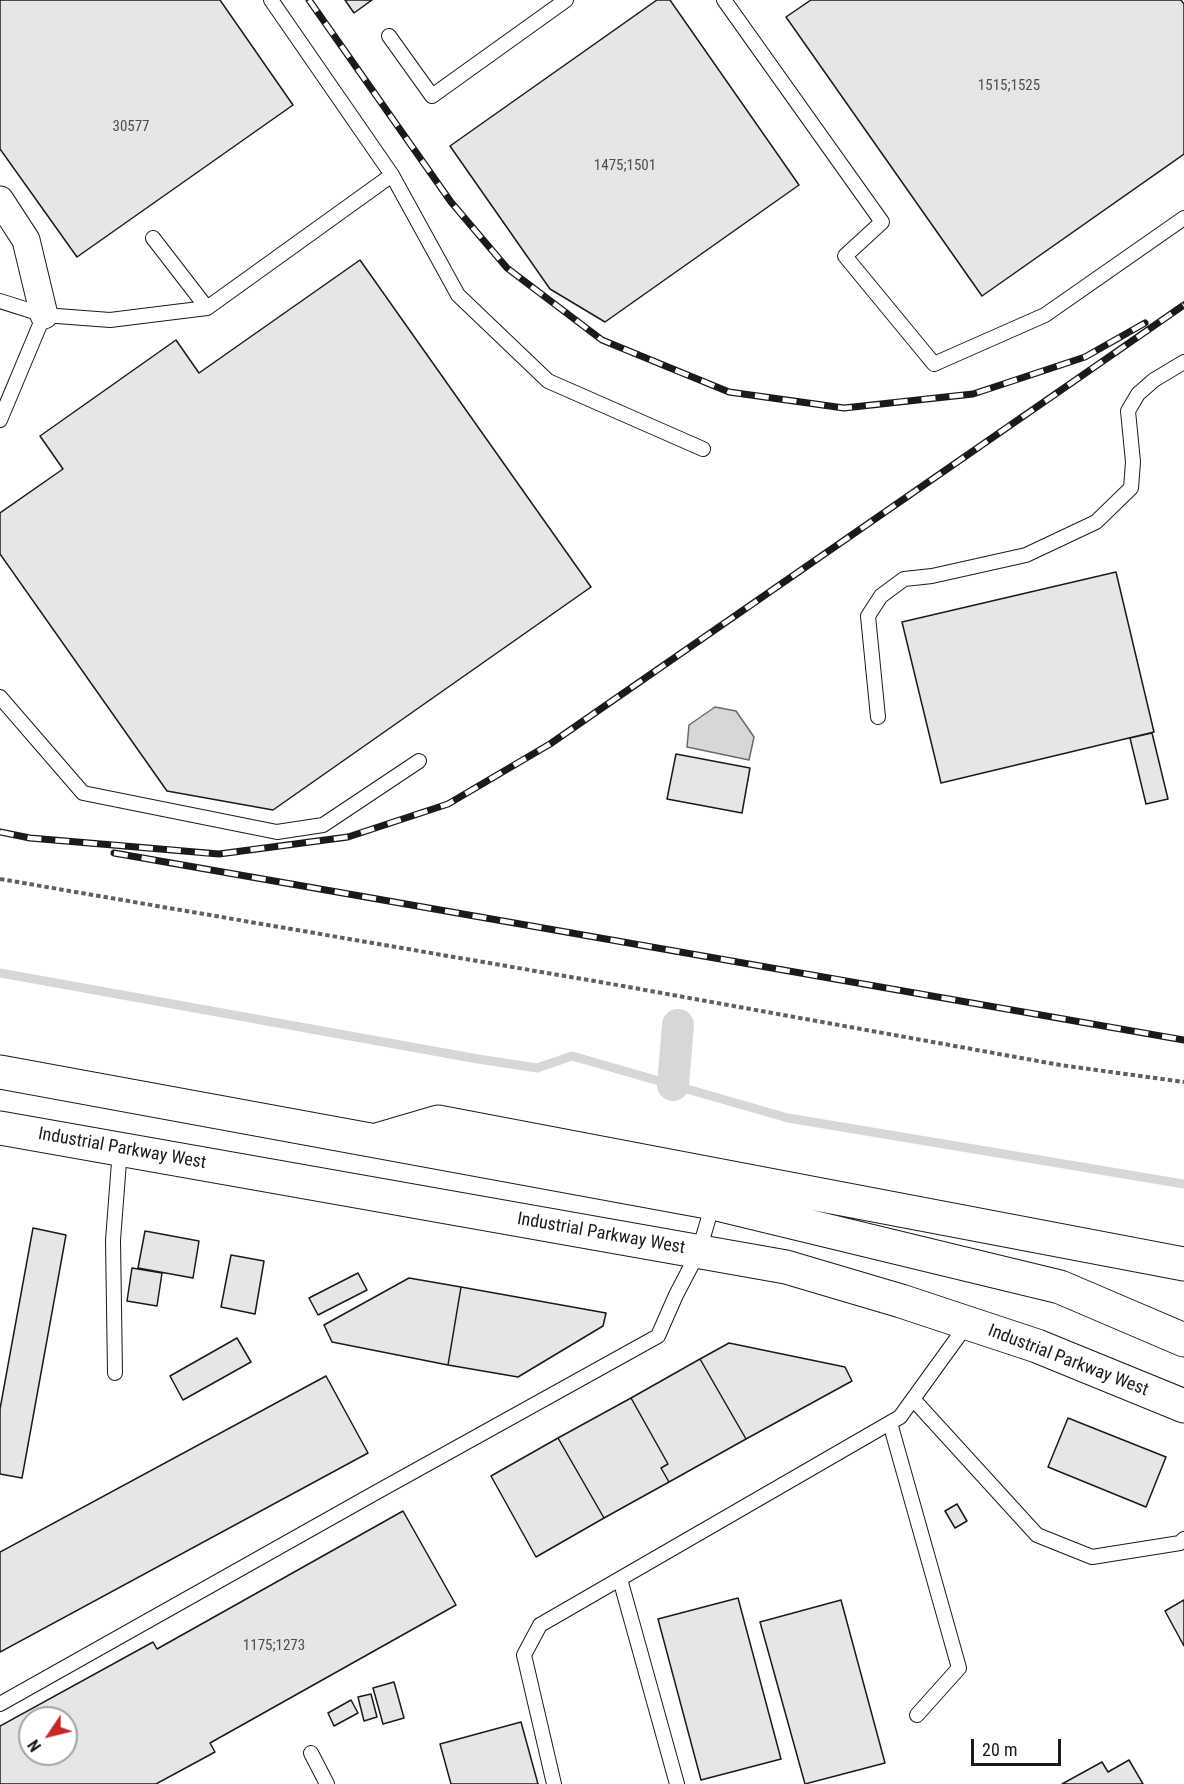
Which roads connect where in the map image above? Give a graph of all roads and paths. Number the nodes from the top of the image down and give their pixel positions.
1 (271, 0) edge
2 (566, 0) edge
3 (724, 0) edge
4 (389, 36) dead end
5 (392, 175) junction
6 (0, 200) edge
7 (1184, 218) edge
8 (153, 238) dead end
9 (0, 301) edge
10 (207, 308) junction
11 (44, 315) junction
12 (1184, 362) edge
13 (0, 420) edge
14 (703, 449) dead end
15 (0, 698) edge
16 (878, 717) dead end
17 (419, 762) dead end
18 (0, 879) edge
19 (0, 1072) edge
20 (1184, 1082) edge
21 (0, 1128) edge
22 (374, 1140) junction
23 (120, 1149) junction
24 (713, 1203) junction
25 (699, 1251) junction
26 (1184, 1264) edge
27 (968, 1323) junction
28 (1184, 1340) edge
29 (115, 1373) dead end
30 (913, 1399) junction
31 (1184, 1406) edge
32 (890, 1423) junction
33 (1184, 1539) edge
34 (620, 1579) junction
35 (0, 1704) edge
36 (917, 1715) dead end
37 (311, 1753) dead end
38 (327, 1784) edge
39 (554, 1784) edge
40 (677, 1784) edge

1 - 5 lane
2 - 4 lane
3 - 7 lane
5 - 10 lane
5 - 14 lane
6 - 11 street
8 - 10 lane
9 - 11 lane
10 - 11 lane
11 - 13 lane
12 - 16 lane
15 - 17 lane
18 - 20 path
19 - 22 main road
21 - 23 main road, Industrial Parkway West
22 - 24 main road
22 - 26 main road
23 - 25 main road, Industrial Parkway West
23 - 29 lane
24 - 25 lane
24 - 28 main road
25 - 27 main road, Industrial Parkway West
25 - 35 lane
27 - 30 lane
27 - 31 main road, Industrial Parkway West
30 - 32 lane
30 - 33 lane
32 - 34 lane
32 - 36 lane
34 - 39 lane
34 - 40 lane
37 - 38 lane

